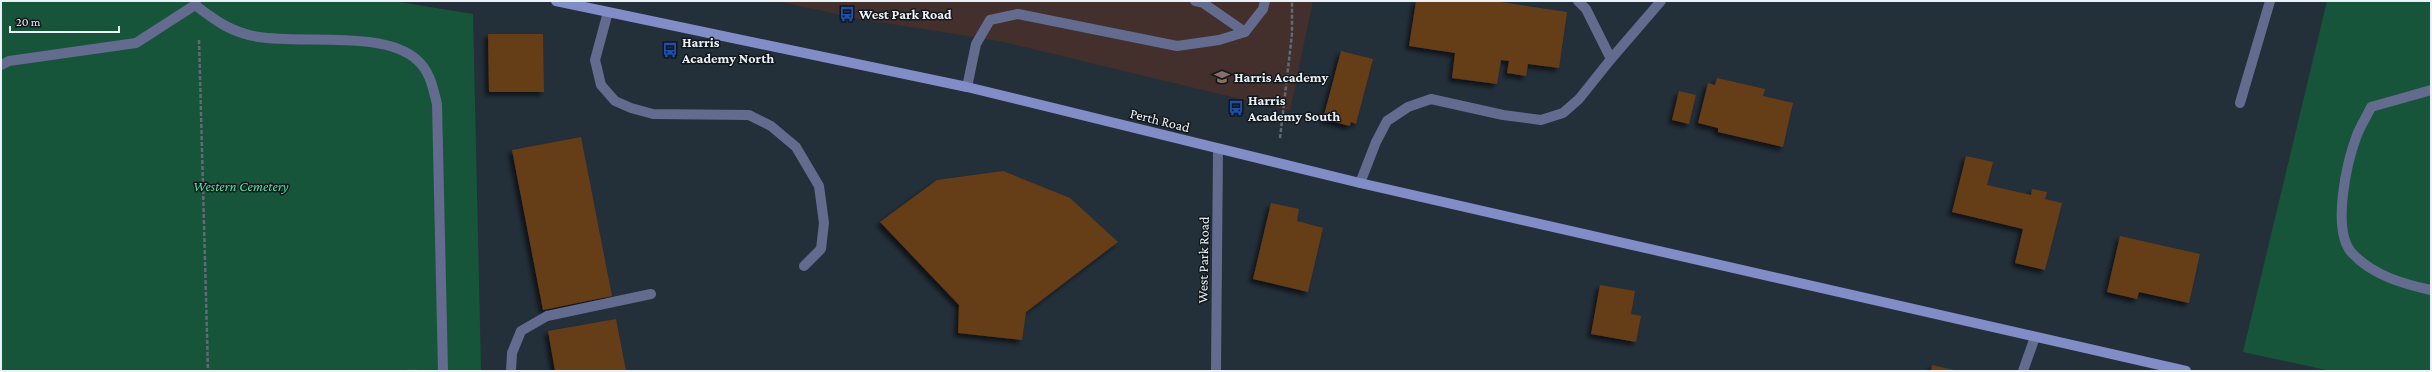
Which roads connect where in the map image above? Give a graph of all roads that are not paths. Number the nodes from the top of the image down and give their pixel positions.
1 (556, 1) edge
2 (1195, 1) edge
3 (1265, 1) edge
4 (1578, 1) edge
5 (1661, 1) edge
6 (2270, 1) edge
7 (195, 3) edge
8 (608, 12) junction
9 (1245, 32) junction
10 (1611, 59) junction
11 (1, 65) edge
12 (967, 87) junction
13 (2431, 90) edge
14 (2240, 103) dead end
15 (1218, 149) junction
16 (1360, 183) junction
17 (804, 266) dead end
18 (2431, 290) edge
19 (651, 294) dead end
20 (2035, 337) junction
21 (443, 371) edge
22 (511, 371) edge
23 (1216, 371) edge
24 (2023, 371) edge
25 (2186, 371) edge

1 - 8 street, Perth Road
2 - 9 street
3 - 9 street
4 - 10 street
5 - 10 street
6 - 14 street
7 - 11 street
7 - 21 street
8 - 12 street, Perth Road
8 - 17 street
9 - 12 street
10 - 16 street
12 - 15 street, Perth Road
13 - 18 street
15 - 16 street, Perth Road
15 - 23 street, West Park Road
16 - 20 street, Perth Road
19 - 22 street
20 - 24 street
20 - 25 street, Perth Road

